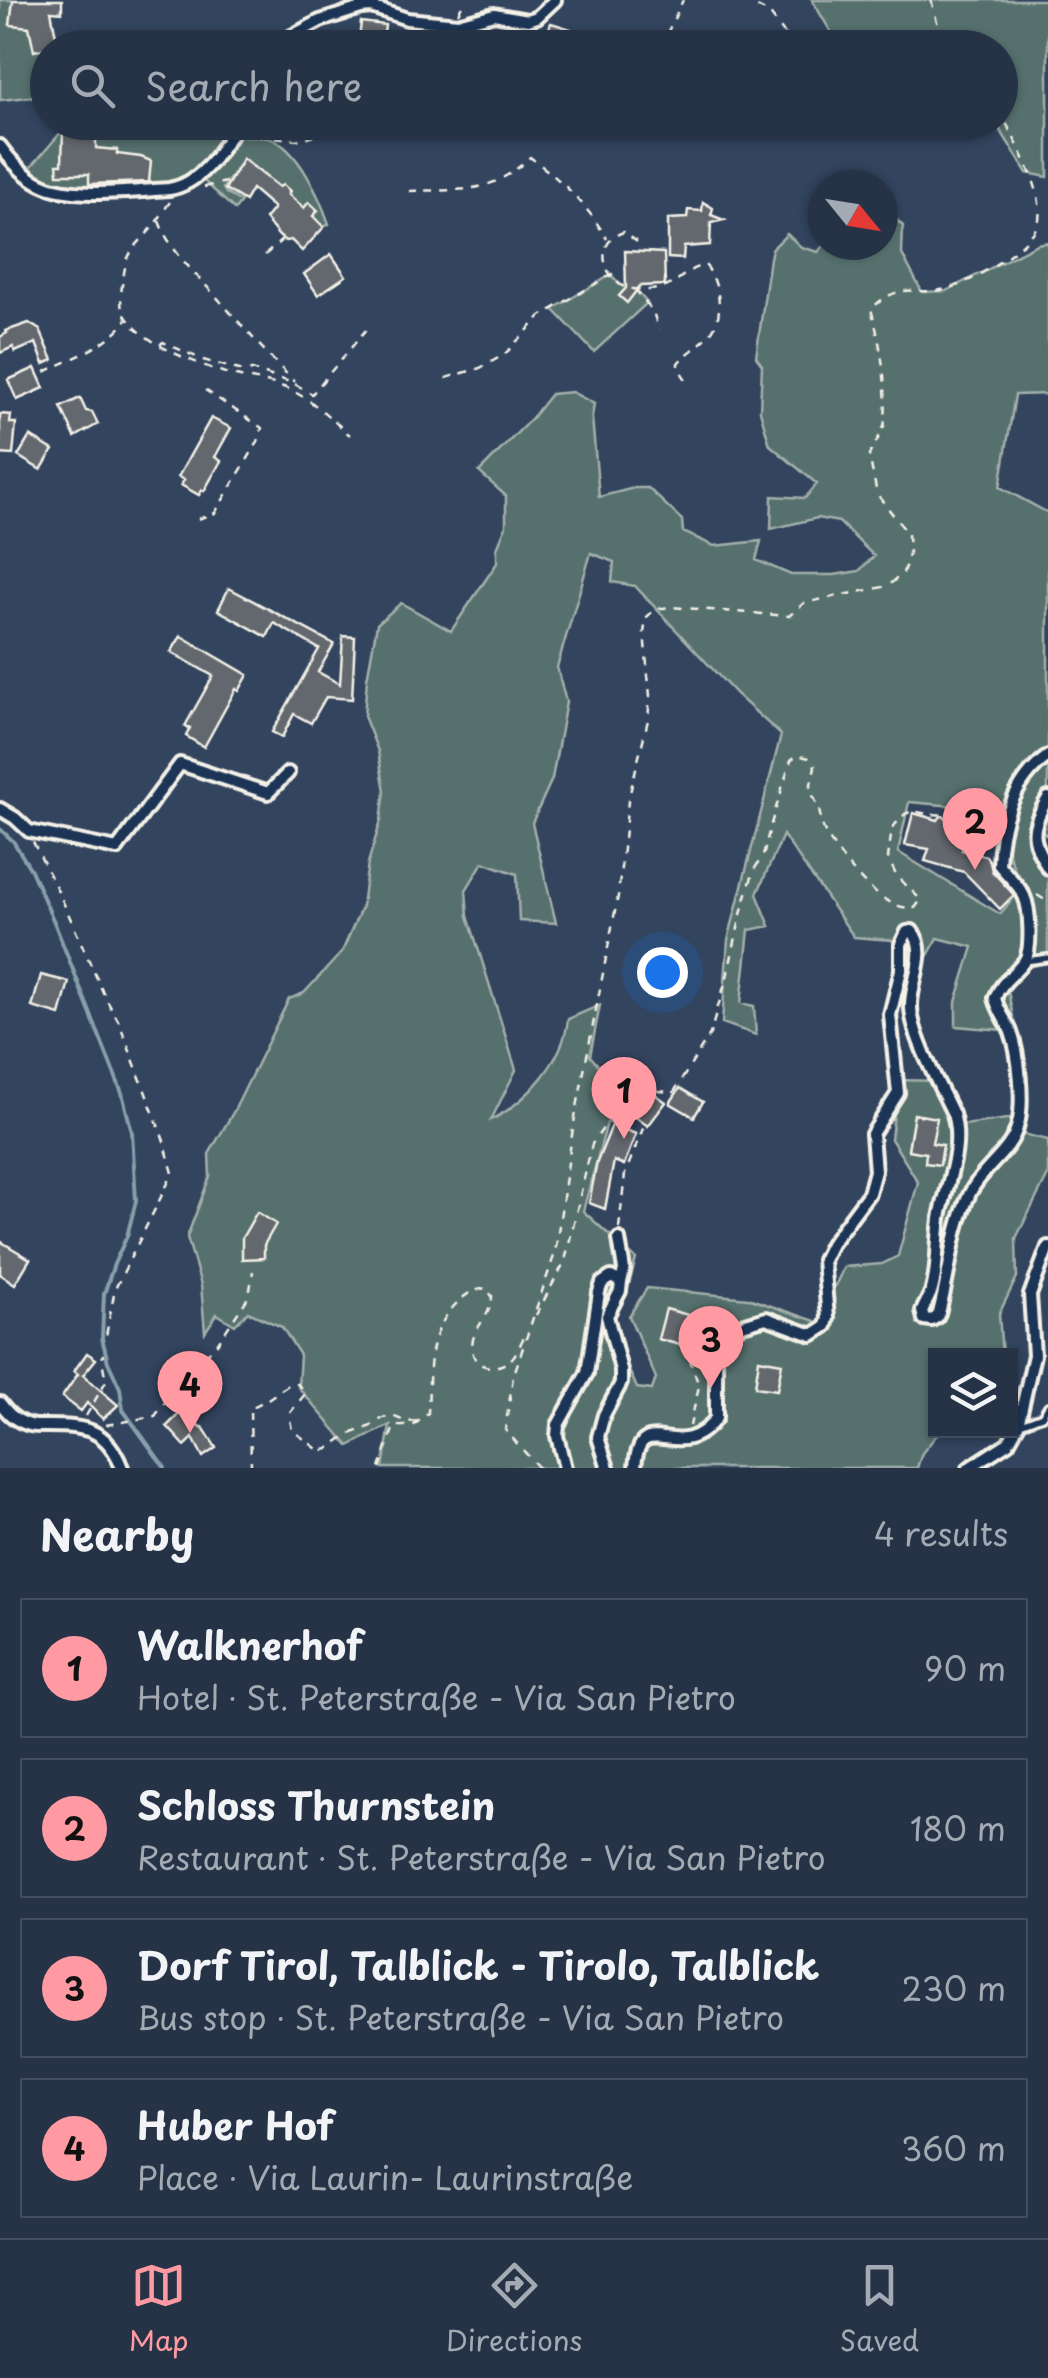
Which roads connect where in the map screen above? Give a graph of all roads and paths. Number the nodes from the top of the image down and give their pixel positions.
1 (555, 0) edge
2 (683, 0) edge
3 (743, 0) edge
4 (931, 0) edge
5 (302, 30) edge
6 (669, 30) edge
7 (781, 30) edge
8 (944, 30) edge
9 (227, 140) edge
10 (1014, 140) edge
11 (0, 146) edge
12 (226, 182) dead end
13 (189, 184) junction
14 (204, 187) dead end
15 (410, 191) dead end
16 (159, 220) junction
17 (282, 239) dead end
18 (608, 240) junction
19 (637, 242) dead end
20 (265, 255) dead end
21 (619, 270) dead end
22 (612, 275) junction
23 (634, 288) junction
24 (128, 318) junction
25 (366, 330) dead end
26 (659, 330) dead end
27 (160, 345) junction
28 (45, 372) dead end
29 (446, 378) dead end
30 (688, 383) dead end
31 (300, 387) junction
32 (205, 390) dead end
33 (350, 435) dead end
34 (198, 519) dead end
35 (1048, 756) edge
36 (288, 773) dead end
37 (1048, 798) edge
38 (0, 809) edge
39 (29, 831) junction
40 (1001, 832) junction
41 (1048, 868) edge
42 (1048, 958) edge
43 (1024, 961) junction
44 (644, 1126) dead end
45 (618, 1240) joint
46 (1048, 1247) edge
47 (252, 1271) dead end
48 (621, 1282) junction
49 (690, 1326) dead end
50 (529, 1328) junction
51 (105, 1341) dead end
52 (103, 1354) dead end
53 (0, 1404) edge
54 (1048, 1406) edge
55 (421, 1420) junction
56 (1018, 1425) joint
57 (80, 1426) junction
58 (94, 1432) junction
59 (1010, 1438) edge
60 (680, 1439) junction
61 (122, 1468) edge
62 (251, 1468) edge
63 (380, 1468) edge
64 (540, 1468) edge
65 (565, 1468) edge
66 (608, 1468) edge
67 (635, 1468) edge
68 (969, 1468) edge

1 - 5 street
2 - 6 path
3 - 7 path
4 - 8 path
9 - 13 street
10 - 50 path
11 - 13 street
12 - 14 path
13 - 16 path
15 - 18 path
16 - 24 path
16 - 31 path
17 - 20 path
18 - 19 path
18 - 22 path
21 - 22 path
22 - 23 path
22 - 29 path
23 - 26 path
23 - 30 path
24 - 27 path
24 - 28 path
25 - 31 path
27 - 31 path
27 - 33 path
32 - 34 path
35 - 40 street
36 - 39 street
37 - 41 street
38 - 39 street
39 - 51 path
40 - 43 street
40 - 50 path
42 - 43 lane
43 - 60 street
44 - 45 path
45 - 48 street
46 - 56 street
47 - 58 path
48 - 65 street
48 - 66 street
49 - 60 path
50 - 55 path
50 - 64 path
52 - 57 path
53 - 57 street
54 - 56 lane
55 - 62 path
55 - 63 path
57 - 58 street
58 - 61 street
59 - 68 street
60 - 67 street

